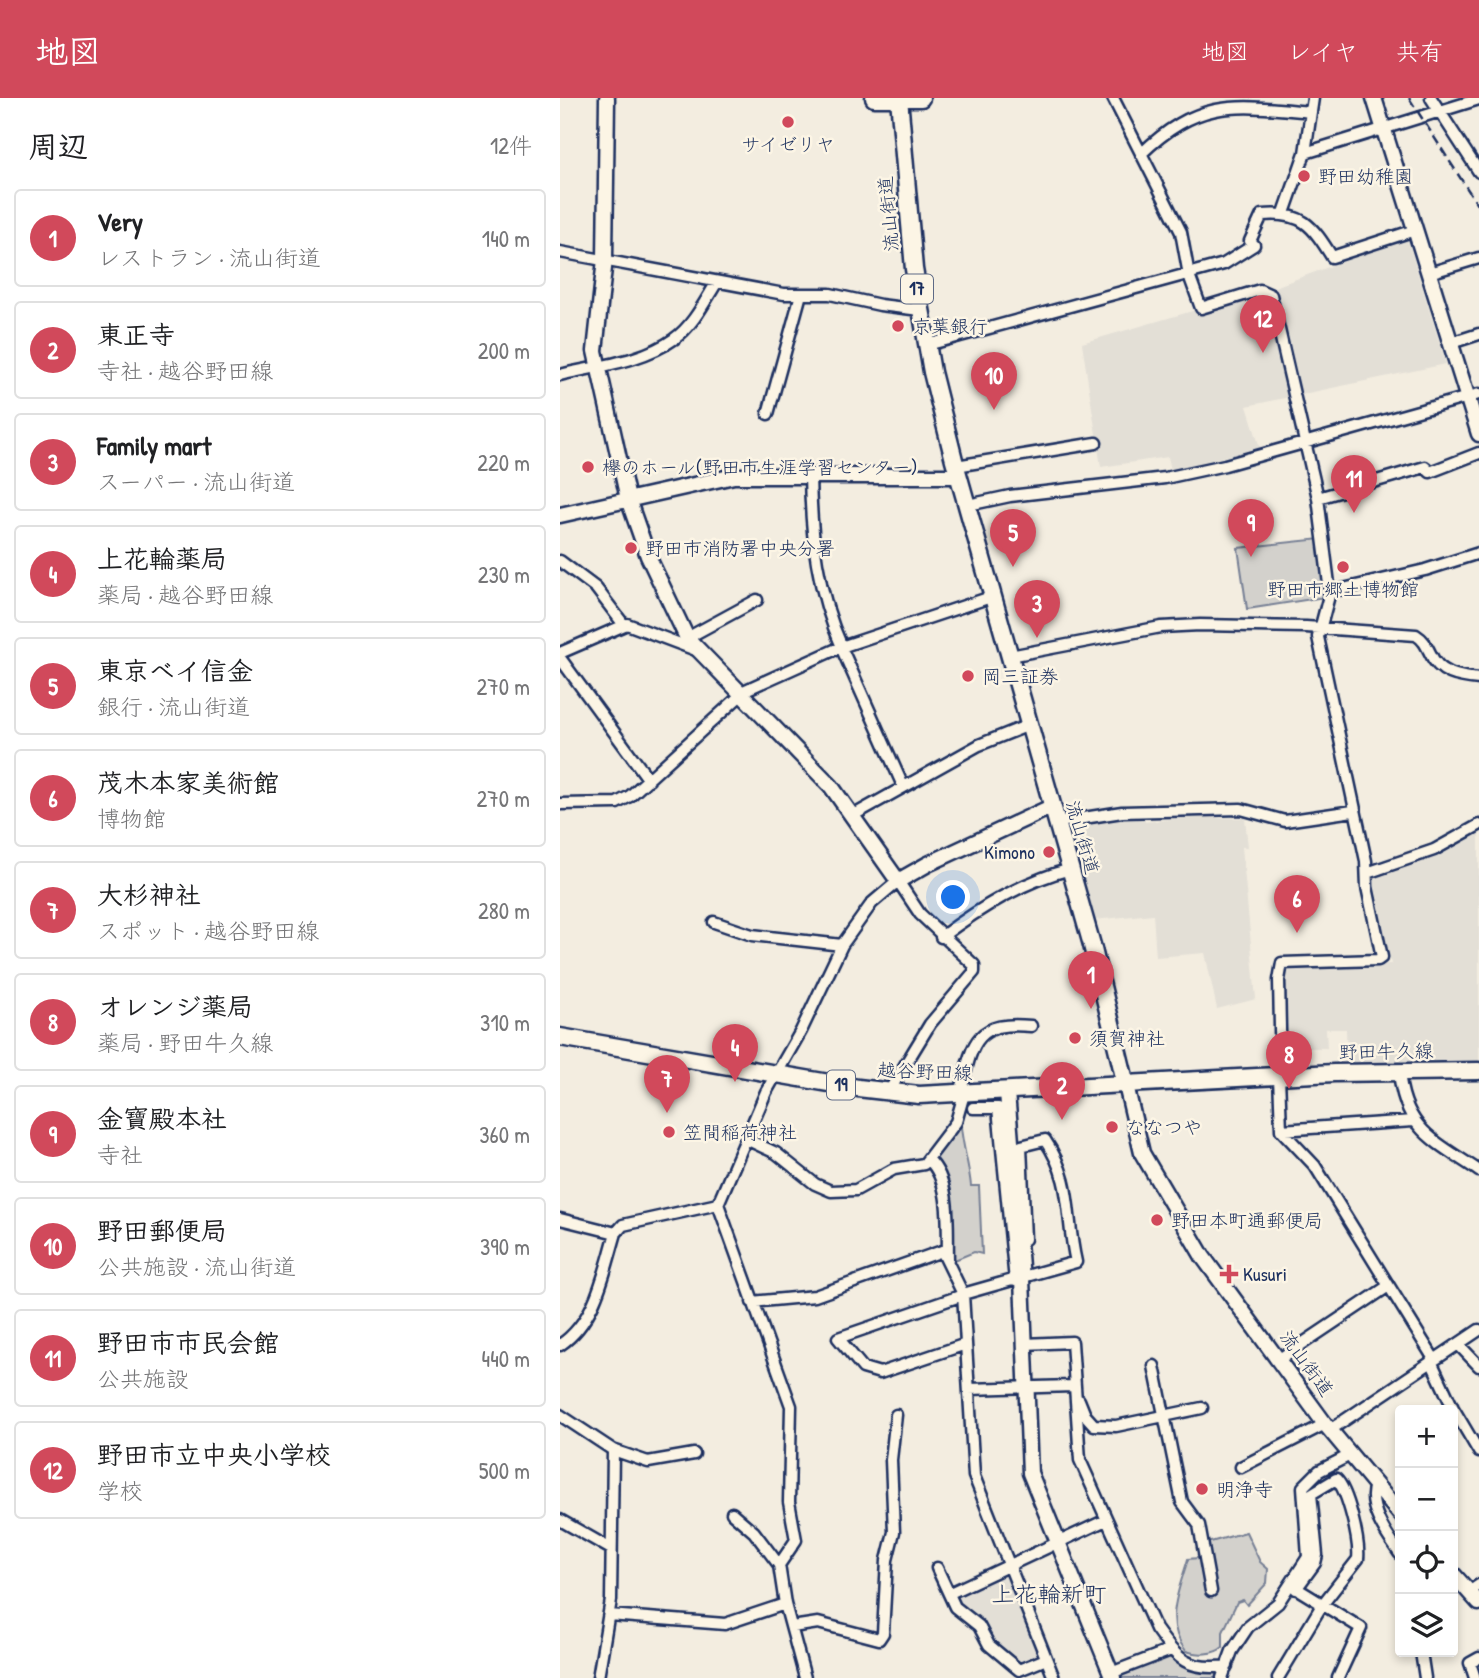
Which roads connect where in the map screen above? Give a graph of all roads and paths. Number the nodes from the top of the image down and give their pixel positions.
1 (607, 98) edge
2 (874, 98) edge
3 (899, 98) edge
4 (920, 98) edge
5 (1112, 98) edge
6 (1313, 98) edge
7 (1374, 98) edge
8 (1431, 98) edge
9 (1479, 99) edge
10 (1439, 110) junction
11 (1311, 112) junction
12 (1384, 128) junction
13 (1305, 153) junction
14 (1141, 154) junction
15 (1479, 172) edge
16 (1284, 213) junction
17 (1415, 230) junction
18 (560, 252) edge
19 (1479, 258) edge
20 (605, 259) junction
21 (1429, 273) junction
22 (1189, 275) junction
23 (717, 282) junction
24 (801, 294) junction
25 (920, 310) junction
26 (1479, 334) edge
27 (1451, 343) junction
28 (927, 345) junction
29 (597, 366) junction
30 (560, 375) edge
31 (1473, 394) edge
32 (768, 414) dead end
33 (1479, 434) edge
34 (1096, 443) dead end
35 (1305, 443) junction
36 (1479, 453) edge
37 (957, 471) junction
38 (810, 475) junction
39 (1318, 498) junction
40 (628, 499) junction
41 (968, 505) junction
42 (560, 515) edge
43 (1479, 554) edge
44 (560, 561) edge
45 (1330, 593) junction
46 (994, 596) junction
47 (757, 600) dead end
48 (624, 625) junction
49 (1322, 629) junction
50 (687, 638) junction
51 (842, 647) junction
52 (697, 650) junction
53 (560, 656) edge
54 (1010, 656) junction
55 (1479, 679) edge
56 (742, 692) junction
57 (1029, 725) junction
58 (649, 780) junction
59 (904, 786) junction
60 (560, 804) edge
61 (1353, 811) junction
62 (1055, 813) junction
63 (852, 816) junction
64 (1479, 825) edge
65 (1071, 869) junction
66 (1367, 873) junction
67 (898, 881) junction
68 (714, 922) dead end
69 (941, 937) junction
70 (842, 946) junction
71 (1031, 1026) dead end
72 (560, 1037) edge
73 (1399, 1071) junction
74 (1479, 1071) edge
75 (777, 1075) junction
76 (1280, 1076) junction
77 (1126, 1085) junction
78 (1007, 1092) junction
79 (888, 1093) junction
80 (966, 1099) junction
81 (1413, 1121) junction
82 (1281, 1130) junction
83 (746, 1139) junction
84 (929, 1160) junction
85 (1479, 1171) edge
86 (718, 1204) junction
87 (560, 1219) edge
88 (616, 1233) junction
89 (948, 1263) junction
90 (1021, 1279) junction
91 (1387, 1287) junction
92 (963, 1294) junction
93 (752, 1302) junction
94 (1479, 1330) edge
95 (966, 1344) junction
96 (1024, 1344) junction
97 (1458, 1344) junction
98 (560, 1346) edge
99 (1278, 1360) junction
100 (1433, 1360) junction
101 (1154, 1366) dead end
102 (1479, 1366) edge
103 (1026, 1388) junction
104 (969, 1389) junction
105 (1073, 1389) junction
106 (1202, 1408) dead end
107 (560, 1415) edge
108 (896, 1415) dead end
109 (1165, 1417) junction
110 (1327, 1427) junction
111 (613, 1450) junction
112 (1479, 1451) edge
113 (694, 1454) dead end
114 (1350, 1455) junction
115 (1241, 1467) dead end
116 (1375, 1485) junction
117 (1395, 1508) edge
118 (732, 1513) dead end
119 (560, 1520) edge
120 (1106, 1520) junction
121 (1058, 1542) junction
122 (1395, 1546) edge
123 (611, 1549) junction
124 (779, 1565) junction
125 (1009, 1565) junction
126 (937, 1568) dead end
127 (1458, 1578) edge
128 (1294, 1587) junction
129 (1211, 1591) dead end
130 (950, 1593) junction
131 (1476, 1593) edge
132 (785, 1604) junction
133 (1322, 1605) junction
134 (609, 1615) junction
135 (792, 1627) junction
136 (1171, 1650) junction
137 (1422, 1657) edge
138 (1479, 1658) edge
139 (1046, 1659) junction
140 (1227, 1666) junction
141 (1112, 1676) edge
142 (598, 1678) edge
143 (804, 1678) edge
144 (1054, 1678) edge
145 (1222, 1678) edge
146 (1278, 1678) edge
147 (1338, 1678) edge
148 (1425, 1678) edge
149 (1475, 1678) edge

1 - 20 street
2 - 3 main road
3 - 4 main road
3 - 25 main road, 流山街道 / 17
5 - 14 street
6 - 11 street
7 - 12 street
8 - 10 street
9 - 10 street
10 - 12 street
10 - 15 street
11 - 13 street
11 - 14 street
12 - 13 street
12 - 17 street
13 - 16 street
14 - 22 street
16 - 17 street
16 - 22 street
17 - 21 street
18 - 20 street
19 - 21 street
20 - 23 street
20 - 29 street
21 - 27 street
22 - 28 street
22 - 35 street
23 - 24 street
23 - 29 street
24 - 25 street
24 - 32 street
25 - 28 main road, 流山街道 / 17
26 - 27 street
27 - 31 street
28 - 37 main road, 流山街道 / 17
29 - 30 street
29 - 40 street
31 - 33 street
31 - 35 street
34 - 37 street
35 - 39 street
35 - 41 street
36 - 39 street
37 - 38 street
37 - 41 main road, 流山街道 / 17
38 - 40 street
38 - 51 street
39 - 45 street
40 - 42 street
40 - 50 street
41 - 46 main road, 流山街道 / 17
43 - 45 street
44 - 48 street
45 - 49 street
46 - 51 street
46 - 54 main road, 流山街道 / 17
47 - 50 street
48 - 52 street
48 - 53 street
49 - 54 street
49 - 55 street
49 - 61 street
50 - 52 street
51 - 56 street
51 - 59 street
52 - 56 street
53 - 58 street
54 - 57 main road, 流山街道 / 17
56 - 58 street
56 - 63 street
57 - 59 street
57 - 62 main road, 流山街道 / 17
58 - 60 street
59 - 63 street
61 - 62 street
61 - 66 street
62 - 65 main road, 流山街道 / 17
62 - 67 street
63 - 67 street
64 - 66 street
65 - 69 street
65 - 77 main road, 流山街道 / 17
66 - 76 street
67 - 69 street
67 - 70 street
68 - 70 street
69 - 79 street
70 - 75 street
71 - 80 street
72 - 75 main road, 越谷野田線 / 19
73 - 74 main road, 野田牛久線
73 - 76 main road, 野田牛久線
73 - 81 street
75 - 79 main road, 越谷野田線 / 19
75 - 83 street
76 - 77 main road, 野田牛久線
76 - 82 street
77 - 78 main road, 越谷野田線 / 19
77 - 99 street, 流山街道
78 - 80 main road, 越谷野田線 / 19
78 - 90 street
79 - 80 main road, 越谷野田線 / 19
80 - 84 street
80 - 90 street
81 - 82 street
81 - 85 street
82 - 91 street
83 - 84 street
83 - 86 street
84 - 89 street
86 - 88 street
86 - 93 street
87 - 88 street
88 - 98 street
89 - 92 street
89 - 93 street
90 - 90 street
90 - 92 street
90 - 96 street
91 - 99 street
91 - 100 street
92 - 95 street
92 - 95 street
93 - 124 street
94 - 97 street
95 - 104 street
96 - 103 street
96 - 105 street
97 - 100 street
97 - 102 street
99 - 110 street, 流山街道
100 - 110 street
100 - 112 street
101 - 109 street
103 - 104 street
103 - 105 street
103 - 121 street
104 - 125 street
105 - 109 street
105 - 120 street
106 - 109 street
107 - 111 street
108 - 135 street
109 - 129 street
110 - 114 street, 流山街道
110 - 115 street
111 - 113 street
111 - 123 street
114 - 116 street, 流山街道
114 - 128 street
116 - 117 street, 流山街道
116 - 122 street
118 - 124 street
119 - 123 street
120 - 121 street
120 - 136 street
121 - 125 street
121 - 141 street
123 - 134 street
124 - 132 street
125 - 130 street
125 - 139 street
126 - 130 street
127 - 131 street
128 - 133 street
128 - 133 street
128 - 140 street
130 - 139 street
132 - 134 street
132 - 135 street
133 - 146 street
133 - 147 street
134 - 142 street
135 - 143 street
136 - 140 street
136 - 141 street
137 - 148 street
138 - 149 street
139 - 144 street
140 - 145 street

